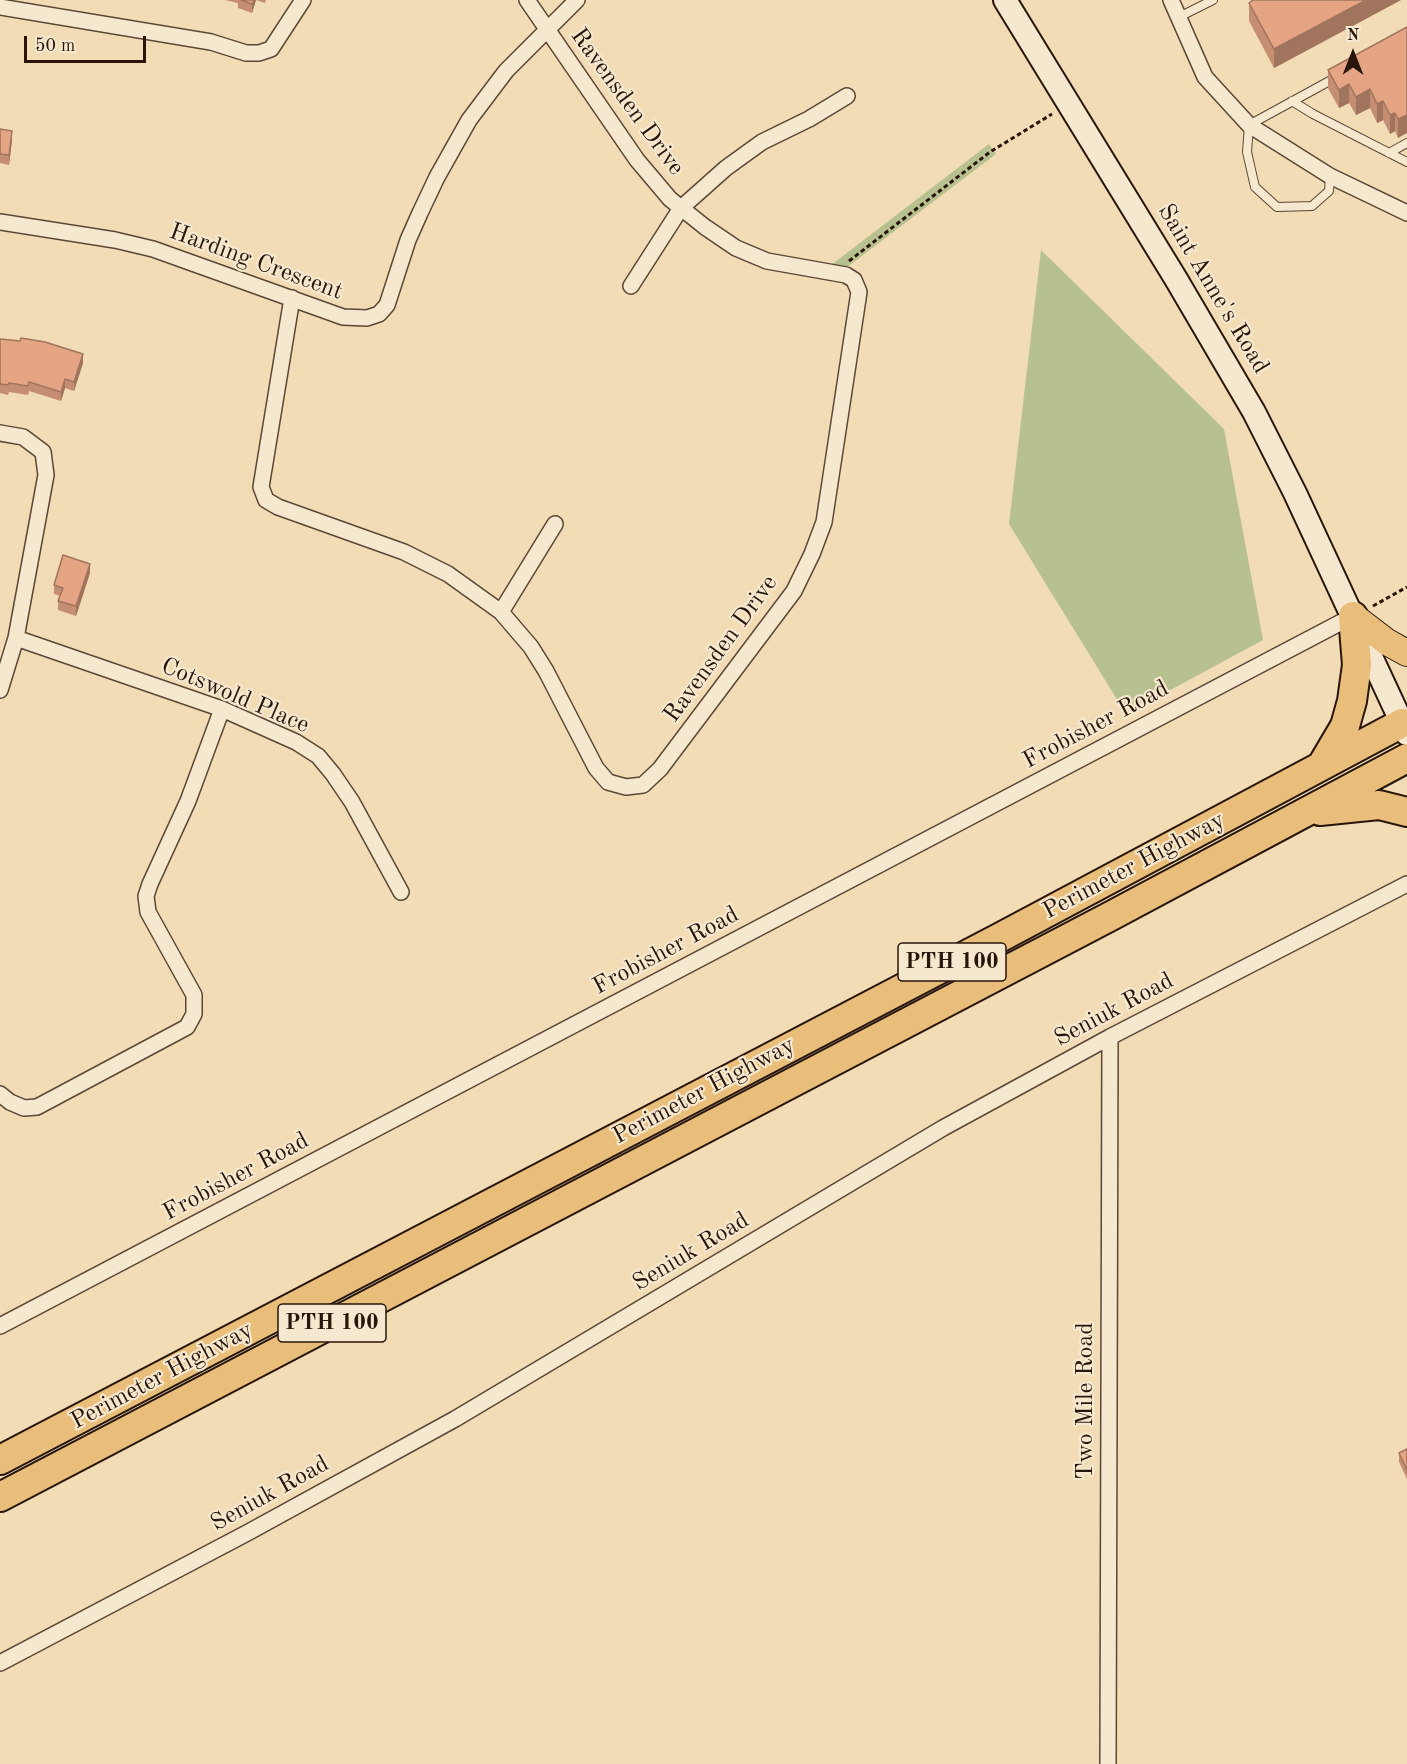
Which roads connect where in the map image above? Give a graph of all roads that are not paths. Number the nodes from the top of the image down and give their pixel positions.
1 (303, 0) edge
2 (527, 0) edge
3 (577, 0) edge
4 (1005, 0) edge
5 (1171, 0) edge
6 (1213, 0) edge
7 (0, 7) edge
8 (1179, 17) junction
9 (547, 30) junction
10 (1344, 72) edge
11 (847, 96) dead end
12 (1292, 101) junction
13 (1249, 125) junction
14 (1407, 143) edge
15 (1389, 153) junction
16 (1407, 162) edge
17 (1330, 176) junction
18 (681, 208) junction
19 (1407, 213) edge
20 (0, 222) edge
21 (631, 286) dead end
22 (292, 298) junction
23 (0, 433) edge
24 (555, 524) dead end
25 (501, 612) junction
26 (1353, 616) junction
27 (16, 638) junction
28 (1407, 653) edge
29 (0, 690) edge
30 (222, 709) junction
31 (1405, 726) edge
32 (1407, 758) edge
33 (1321, 767) junction
34 (1407, 812) edge
35 (1303, 813) junction
36 (1407, 884) edge
37 (401, 892) dead end
38 (1110, 1037) junction
39 (0, 1094) edge
40 (0, 1326) edge
41 (0, 1460) edge
42 (0, 1497) edge
43 (0, 1663) edge
44 (1108, 1764) edge

1 - 7 street
2 - 9 street, Ravensden Drive
3 - 9 street
4 - 26 main road, Saint Anne's Road
5 - 8 street
6 - 8 lane
8 - 13 street
9 - 18 street, Ravensden Drive
9 - 22 street, Harding Crescent
10 - 12 lane
11 - 18 street
12 - 13 lane
12 - 15 lane
13 - 17 street
13 - 17 lane
14 - 15 lane
15 - 16 lane
17 - 19 street
18 - 21 street
18 - 25 street, Ravensden Drive
20 - 22 street, Harding Crescent
22 - 25 street, Ravensden Drive
23 - 27 street
24 - 25 street
26 - 28 highway
26 - 31 main road, Saint Anne's Road
26 - 33 highway
26 - 40 street, Frobisher Road
27 - 29 street
27 - 30 street, Cotswold Place
30 - 37 street, Cotswold Place
30 - 39 street
31 - 33 highway, Perimeter Highway / PTH 100
32 - 35 highway, Perimeter Highway / PTH 100
33 - 41 highway, Perimeter Highway / PTH 100
34 - 35 highway
35 - 42 highway, Perimeter Highway / PTH 100
36 - 38 street, Seniuk Road
38 - 43 street, Seniuk Road
38 - 44 street, Two Mile Road

